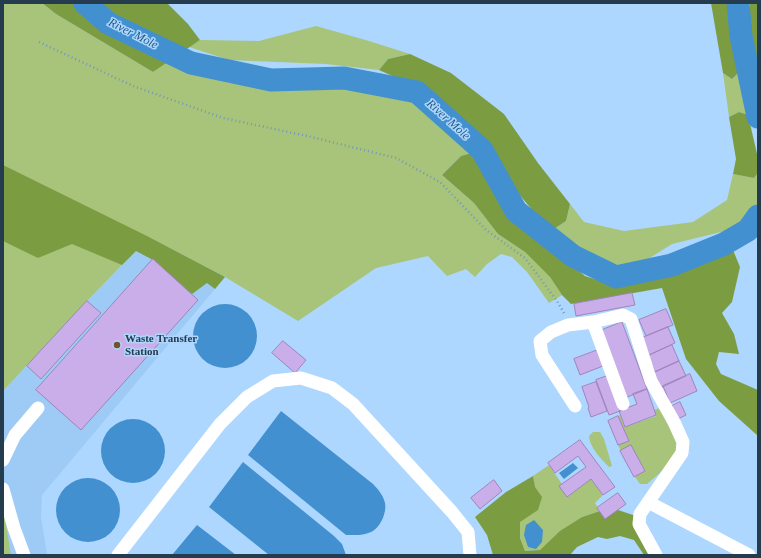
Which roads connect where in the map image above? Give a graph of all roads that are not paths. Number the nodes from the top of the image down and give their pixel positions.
1 (593, 322) junction
2 (623, 404) dead end
3 (576, 406) dead end
4 (38, 408) dead end
5 (3, 460) edge
6 (3, 489) edge
7 (648, 502) junction
8 (24, 555) edge
9 (118, 555) edge
10 (470, 555) edge
11 (656, 555) edge
12 (749, 555) edge

1 - 2 lane
1 - 3 lane
1 - 7 lane
4 - 5 lane
6 - 8 lane
7 - 11 lane
7 - 12 lane
9 - 10 lane

